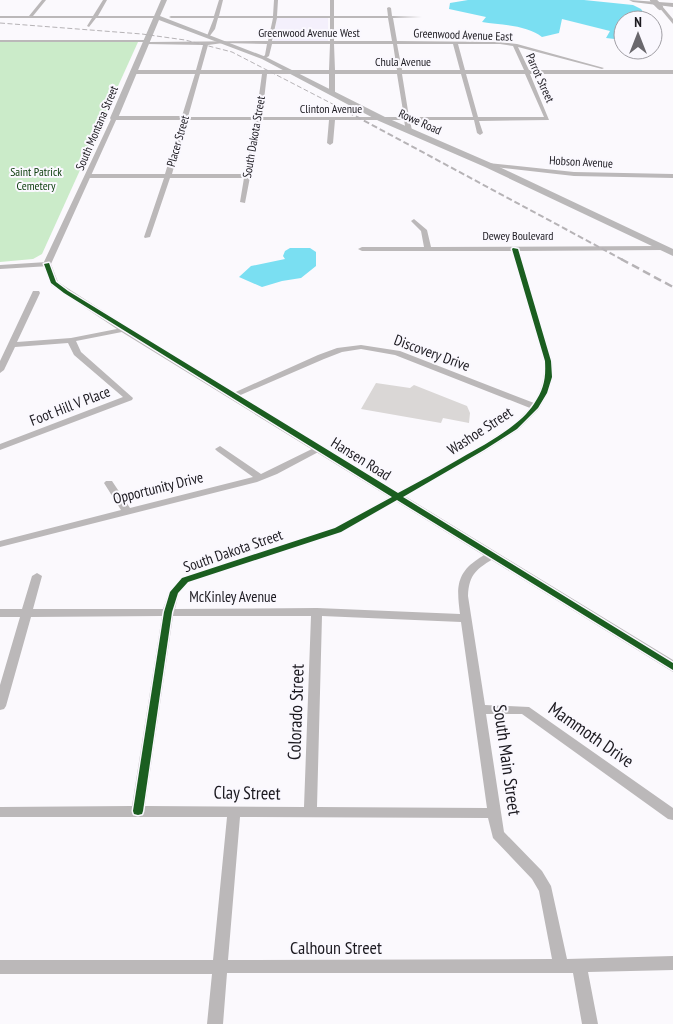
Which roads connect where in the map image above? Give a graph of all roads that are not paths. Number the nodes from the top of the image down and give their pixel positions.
1 (44, 0) edge
2 (105, 0) edge
3 (164, 0) edge
4 (221, 0) edge
5 (276, 0) edge
6 (332, 0) edge
7 (633, 0) edge
8 (653, 0) edge
9 (660, 3) edge
10 (673, 3) edge
11 (389, 8) dead end
12 (0, 16) edge
13 (216, 16) junction
14 (30, 17) junction
15 (94, 17) junction
16 (157, 17) junction
17 (171, 17) dead end
18 (275, 17) junction
19 (333, 17) junction
20 (390, 17) junction
21 (420, 17) dead end
22 (673, 22) edge
23 (89, 26) dead end
24 (209, 36) junction
25 (0, 40) edge
26 (146, 42) junction
27 (223, 42) junction
28 (270, 42) junction
29 (331, 43) junction
30 (394, 43) junction
31 (455, 43) junction
32 (206, 44) junction
33 (514, 45) junction
34 (264, 58) junction
35 (132, 72) junction
36 (198, 72) junction
37 (265, 72) junction
38 (292, 72) junction
39 (332, 72) junction
40 (398, 72) junction
41 (462, 72) junction
42 (525, 72) junction
43 (618, 72) junction
44 (673, 72) edge
45 (332, 93) junction
46 (114, 118) junction
47 (185, 118) junction
48 (259, 118) junction
49 (332, 118) junction
50 (476, 118) junction
51 (382, 119) junction
52 (407, 119) junction
53 (547, 119) joint
54 (409, 132) junction
55 (480, 133) dead end
56 (330, 143) dead end
57 (488, 165) junction
58 (88, 176) junction
59 (168, 176) junction
60 (247, 176) junction
61 (673, 176) edge
62 (243, 202) dead end
63 (414, 221) dead end
64 (147, 237) dead end
65 (362, 249) dead end
66 (428, 249) junction
67 (514, 249) junction
68 (670, 249) edge
69 (47, 264) junction
70 (0, 267) edge
71 (36, 293) dead end
72 (124, 329) junction
73 (72, 340) junction
74 (12, 345) junction
75 (0, 370) edge
76 (234, 395) junction
77 (536, 407) junction
78 (0, 447) edge
79 (220, 449) dead end
80 (320, 449) junction
81 (260, 478) junction
82 (109, 483) dead end
83 (396, 497) junction
84 (127, 512) junction
85 (0, 544) edge
86 (492, 555) junction
87 (37, 576) dead end
88 (168, 612) junction
89 (317, 612) junction
90 (0, 613) edge
91 (28, 613) junction
92 (466, 618) junction
93 (673, 667) edge
94 (0, 706) edge
95 (480, 709) junction
96 (138, 811) junction
97 (0, 812) edge
98 (234, 812) junction
99 (310, 813) junction
100 (494, 813) junction
101 (673, 815) edge
102 (673, 963) edge
103 (579, 965) junction
104 (0, 966) edge
105 (561, 966) junction
106 (221, 967) junction
107 (215, 1024) edge
108 (590, 1024) edge

1 - 14 street
2 - 15 street
3 - 16 main road, South Montana Street
4 - 13 street
5 - 18 street
6 - 19 street
7 - 10 highway
8 - 9 street, bridge
9 - 10 highway
9 - 22 street
11 - 20 street
12 - 14 street
13 - 17 street
13 - 18 street
13 - 24 street
14 - 15 street
15 - 16 street
15 - 23 street
16 - 24 main road, Rowe Road
16 - 26 main road, South Montana Street
18 - 19 street
18 - 28 street
19 - 20 street
19 - 29 street
20 - 21 street
20 - 30 street
24 - 27 main road, Rowe Road
25 - 26 street
26 - 32 street, Greenwood Avenue West
26 - 35 main road, South Montana Street
27 - 28 street, Greenwood Avenue West
27 - 32 street, Greenwood Avenue West
27 - 34 main road, Rowe Road
28 - 29 street, Greenwood Avenue West
28 - 34 street
29 - 30 street, Greenwood Avenue West
29 - 39 street
30 - 31 street, Greenwood Avenue East
30 - 40 street
31 - 33 street, Greenwood Avenue East
31 - 41 street
32 - 36 street, Placer Street
33 - 42 street, Parrot Street
33 - 43 street, Greenwood Avenue East
34 - 38 main road, Rowe Road
35 - 36 street, Chula Avenue
35 - 46 main road, South Montana Street
36 - 37 street, Chula Avenue
36 - 47 street, Placer Street
37 - 38 street, Chula Avenue
37 - 48 street, South Dakota Street
38 - 39 street, Chula Avenue
38 - 45 main road, Rowe Road
39 - 40 street, Chula Avenue
39 - 45 street
40 - 41 street, Chula Avenue
40 - 52 street
41 - 42 street, Chula Avenue
41 - 50 street
42 - 43 street, Chula Avenue
42 - 53 street, Parrot Street
43 - 44 street, Chula Avenue
45 - 51 main road, Rowe Road
46 - 47 street, Clinton Avenue
46 - 58 street, South Montana Street
47 - 48 street, Clinton Avenue
47 - 59 street, Placer Street
48 - 49 street, Clinton Avenue
48 - 60 street, South Dakota Street
49 - 51 street, Clinton Avenue
49 - 56 street
50 - 52 street, Clinton Avenue
50 - 53 street, Clinton Avenue
50 - 55 street
51 - 52 street, Clinton Avenue
51 - 54 main road, Rowe Road
52 - 54 street
54 - 57 main road, Rowe Road
57 - 61 street, Hobson Avenue
57 - 68 main road, Rowe Road
58 - 59 street
58 - 69 street, South Montana Street
59 - 60 street
59 - 64 street, Placer Street
60 - 62 street, South Dakota Street
63 - 66 street
65 - 66 street, Dewey Boulevard
66 - 67 street, Dewey Boulevard
67 - 68 street, Dewey Boulevard
67 - 77 street, Washoe Street
69 - 70 street
69 - 72 street, Hansen Road
71 - 74 street
72 - 73 street
72 - 76 street, Hansen Road
73 - 74 street
73 - 78 street, Foot Hill V Place
74 - 75 street
76 - 77 street, Discovery Drive
76 - 80 street, Hansen Road
77 - 83 street, Washoe Street
79 - 81 street
80 - 81 street, Opportunity Drive
80 - 83 street, Hansen Road
81 - 84 street, Opportunity Drive
82 - 84 street
83 - 86 street, Hansen Road
83 - 88 street, South Dakota Street
84 - 85 street, Opportunity Drive
86 - 92 street, South Main Street
86 - 93 street, Hansen Road
87 - 91 street
88 - 89 street, McKinley Avenue
88 - 91 street, McKinley Avenue
88 - 96 street, South Dakota Street
89 - 92 street, McKinley Avenue
89 - 99 street, Colorado Street
90 - 91 street, McKinley Avenue
91 - 94 street
92 - 95 street, South Main Street
95 - 100 street, South Main Street
95 - 101 street, Mammoth Drive
96 - 97 street, Clay Street
96 - 98 street, Clay Street
98 - 99 street, Clay Street
98 - 106 street
99 - 100 street, Clay Street
100 - 105 street, South Main Street
102 - 103 street, Calhoun Street
103 - 105 street, Calhoun Street
103 - 108 street
104 - 106 street, Calhoun Street
105 - 106 street, Calhoun Street
106 - 107 street

